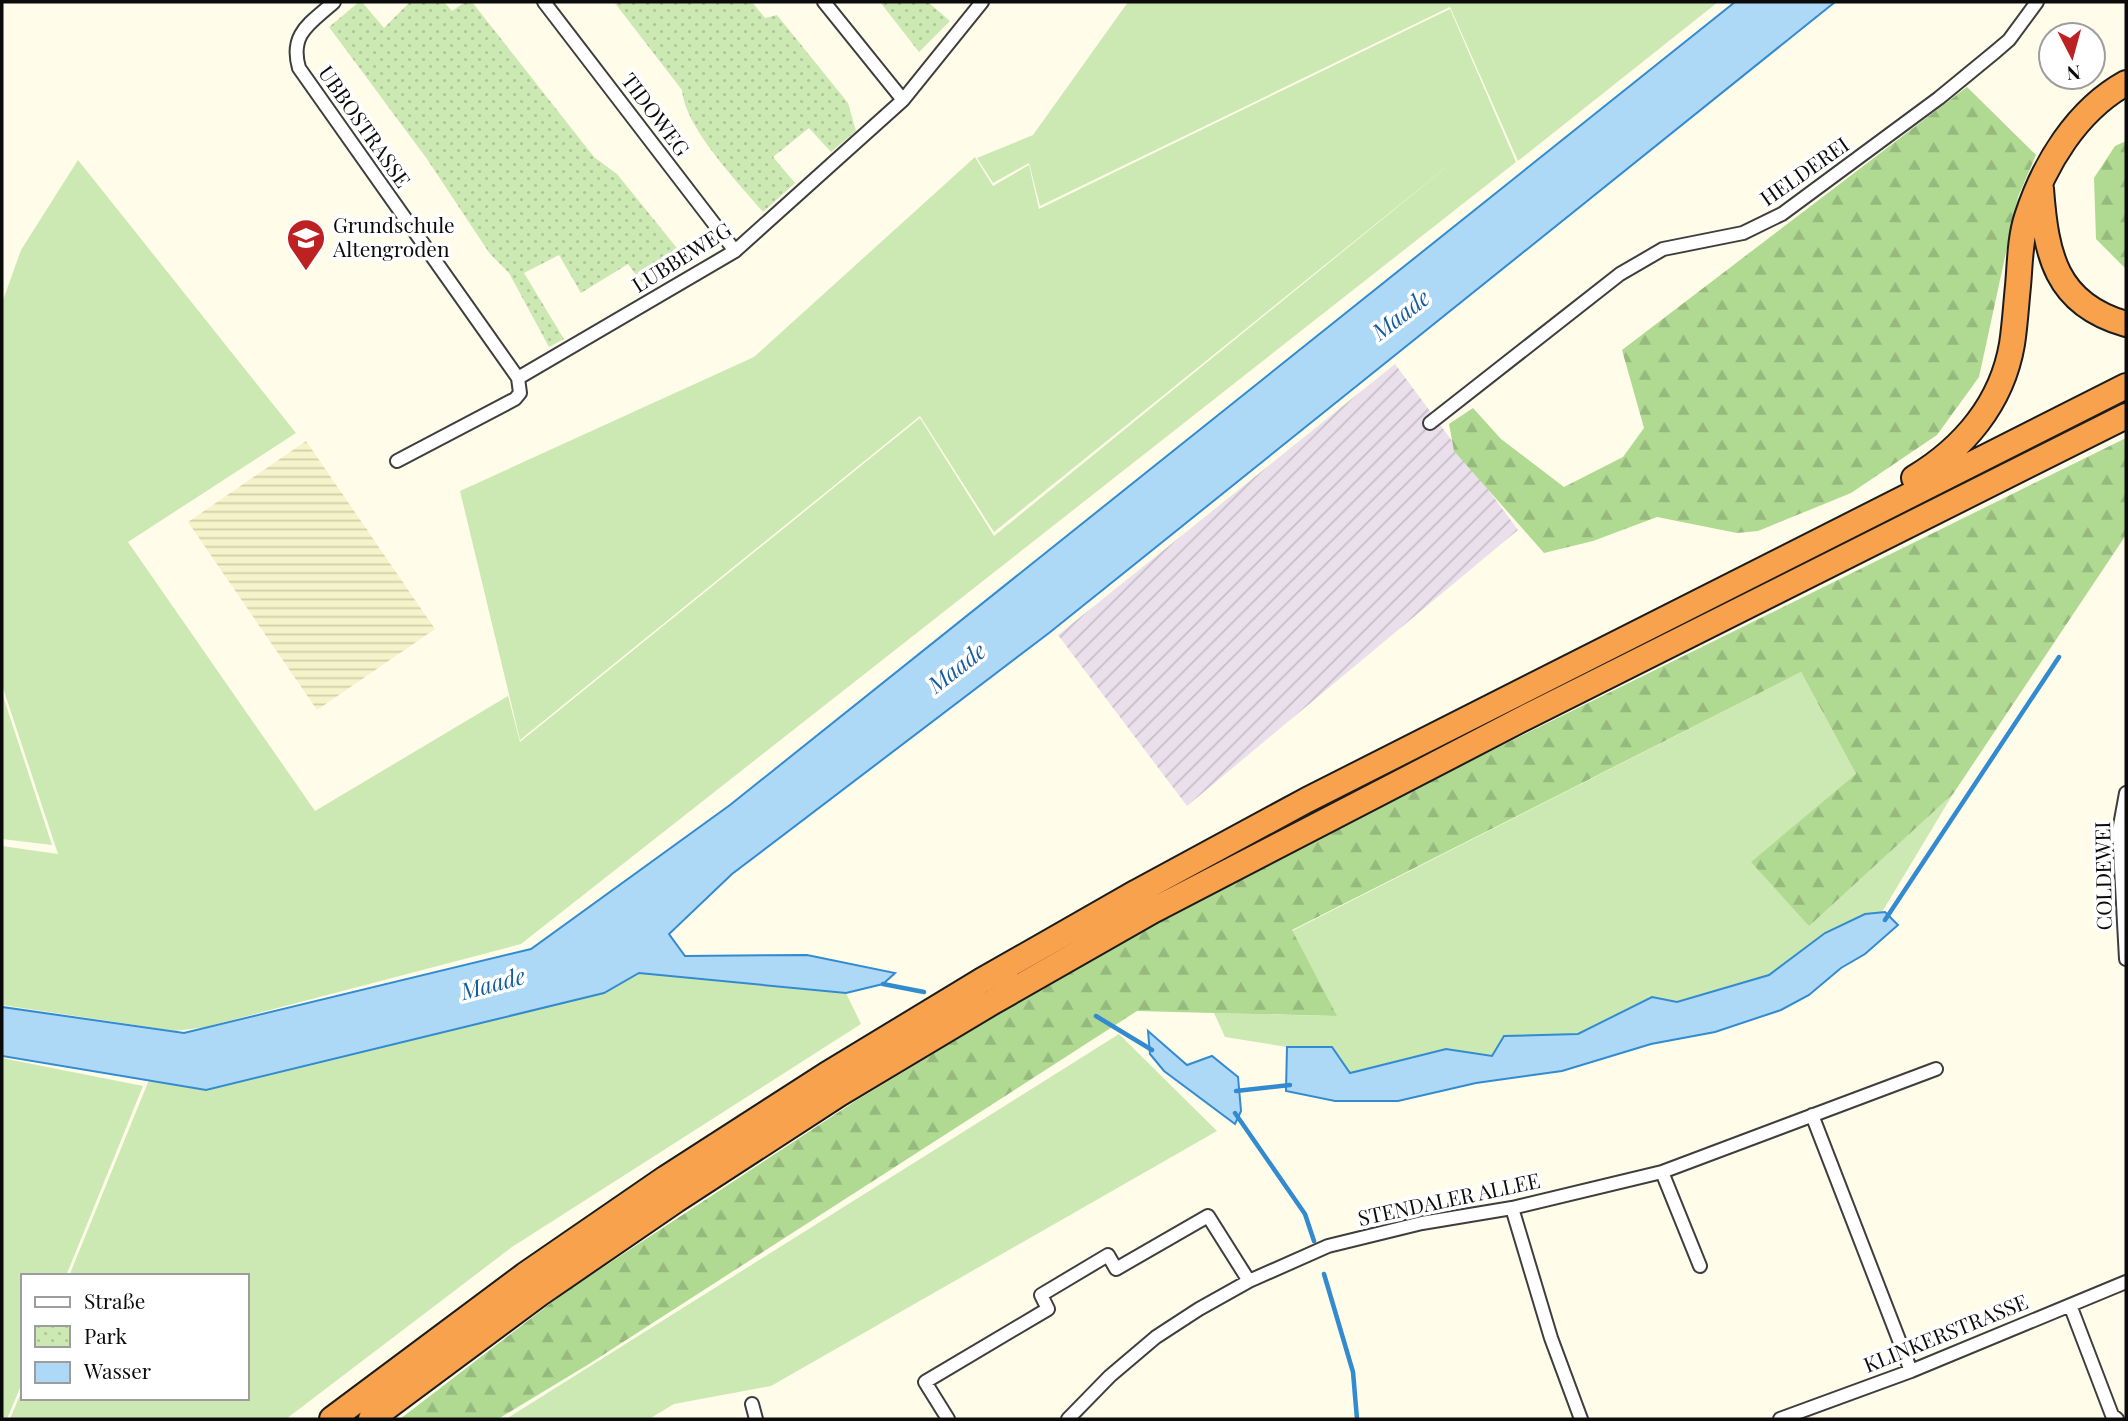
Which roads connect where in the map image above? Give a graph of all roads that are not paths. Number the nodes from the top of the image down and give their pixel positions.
1 (334, 2) edge
2 (544, 2) edge
3 (824, 2) edge
4 (982, 2) edge
5 (2037, 2) edge
6 (2126, 83) edge
7 (903, 100) junction
8 (2040, 186) junction
9 (735, 251) junction
10 (2126, 324) edge
11 (518, 378) junction
12 (2126, 386) edge
13 (2126, 416) edge
14 (1430, 423) dead end
15 (397, 461) dead end
16 (1864, 520) junction
17 (2126, 793) edge
18 (2126, 959) edge
19 (1936, 1069) dead end
20 (1812, 1115) junction
21 (1662, 1172) junction
22 (1512, 1208) junction
23 (1700, 1266) dead end
24 (1249, 1281) junction
25 (2126, 1282) edge
26 (2070, 1305) junction
27 (1911, 1371) junction
28 (752, 1404) dead end
29 (332, 1419) edge
30 (371, 1419) edge
31 (756, 1419) edge
32 (948, 1419) edge
33 (1068, 1419) edge
34 (1581, 1419) edge
35 (1780, 1419) edge
36 (2117, 1419) edge

1 - 11 street, UBBOSTRASSE
2 - 9 street, TIDOWEG
3 - 7 street
4 - 7 street, LUBBEWEG
5 - 14 street, HELDEREI
6 - 8 highway
7 - 9 street, LUBBEWEG
8 - 10 highway
8 - 16 highway
9 - 11 street, LUBBEWEG
11 - 15 street
12 - 16 highway
13 - 30 highway
16 - 29 highway
17 - 18 street, COLDEWEI
19 - 20 street, STENDALER ALLEE
20 - 21 street, STENDALER ALLEE
20 - 27 street
21 - 22 street, STENDALER ALLEE
21 - 23 street
22 - 24 street, STENDALER ALLEE
22 - 34 street
24 - 32 street
24 - 33 street, STENDALER ALLEE
25 - 26 street, KLINKERSTRASSE
26 - 27 street, KLINKERSTRASSE
26 - 36 street
27 - 35 street, KLINKERSTRASSE
28 - 31 street

